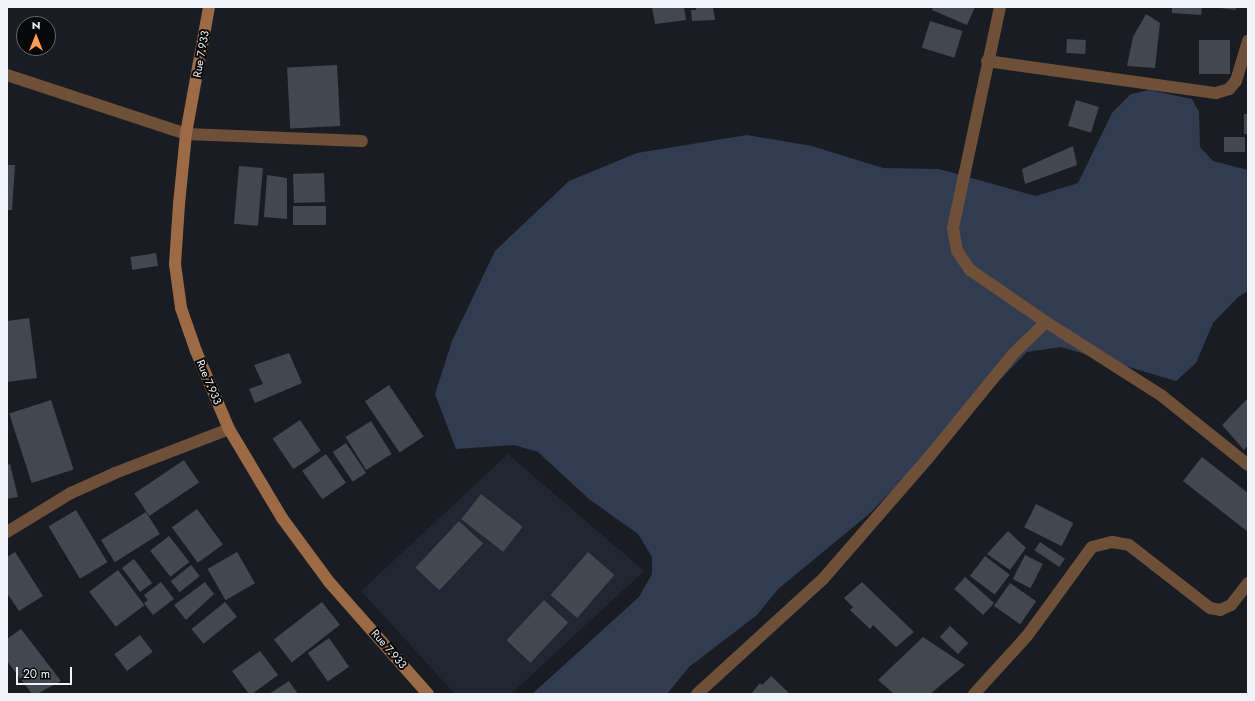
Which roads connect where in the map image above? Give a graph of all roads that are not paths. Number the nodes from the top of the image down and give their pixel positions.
1 (209, 7) edge
2 (1000, 7) edge
3 (1248, 41) edge
4 (987, 61) junction
5 (7, 75) edge
6 (186, 134) junction
7 (362, 141) dead end
8 (1046, 322) junction
9 (229, 429) junction
10 (1248, 465) edge
11 (7, 532) edge
12 (1248, 583) edge
13 (428, 694) edge
14 (697, 694) edge
15 (974, 694) edge

1 - 6 street, Rue 7.933
2 - 4 street
3 - 4 street
4 - 8 street
5 - 6 street
6 - 7 street
6 - 9 street, Rue 7.933
8 - 10 street
8 - 14 street
9 - 11 street
9 - 13 street, Rue 7.933
12 - 15 street

